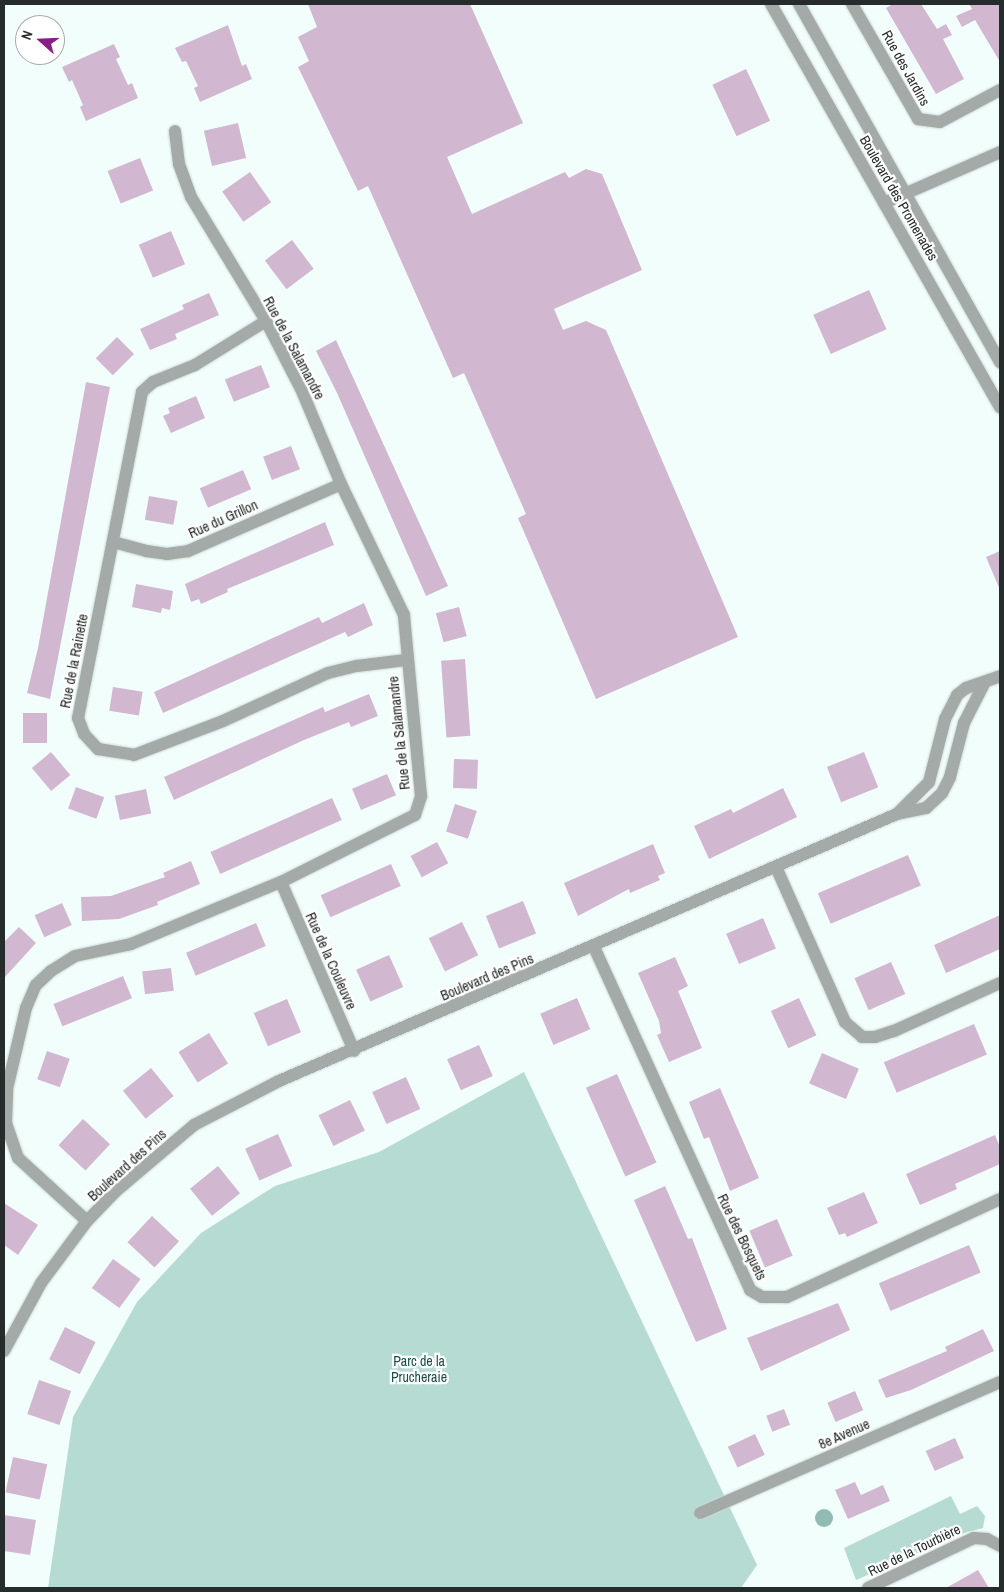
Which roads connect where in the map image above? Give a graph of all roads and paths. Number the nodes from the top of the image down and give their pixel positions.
1 (771, 4) edge
2 (799, 4) edge
3 (852, 4) edge
4 (1000, 90) edge
5 (175, 130) dead end
6 (1000, 152) edge
7 (905, 194) junction
8 (884, 203) junction
9 (266, 321) junction
10 (1000, 362) edge
11 (1000, 407) edge
12 (341, 484) junction
13 (113, 542) junction
14 (406, 660) junction
15 (1000, 676) edge
16 (984, 684) junction
17 (897, 814) junction
18 (776, 867) junction
19 (281, 882) junction
20 (594, 947) junction
21 (1000, 983) edge
22 (354, 1051) junction
23 (1000, 1199) edge
24 (87, 1221) junction
25 (4, 1351) edge
26 (1000, 1382) edge
27 (700, 1513) dead end
28 (1000, 1546) edge
29 (868, 1588) edge

1 - 8 street, Boulevard des Promenades
2 - 7 street, Boulevard des Promenades
3 - 4 street, Rue des Jardins
5 - 9 street, Rue de la Salamandre
6 - 7 street
7 - 8 street
7 - 10 street, Boulevard des Promenades
8 - 11 street, Boulevard des Promenades
9 - 12 street, Rue de la Salamandre
9 - 13 street, Rue de la Rainette
12 - 13 street, Rue du Grillon
12 - 14 street, Rue de la Salamandre
13 - 14 street, Rue de la Rainette
14 - 19 street, Rue de la Salamandre
15 - 16 street, Boulevard des Pins
16 - 17 street, Boulevard des Pins
16 - 17 street
17 - 18 street, Boulevard des Pins
18 - 20 street, Boulevard des Pins
18 - 21 street
19 - 22 street, Rue de la Couleuvre
19 - 24 street, Rue de la Salamandre
20 - 22 street, Boulevard des Pins
20 - 23 street, Rue des Bosquets
22 - 24 street, Boulevard des Pins
24 - 25 street, Boulevard des Pins
26 - 27 street, 8e Avenue
28 - 29 street, Rue de la Tourbière

